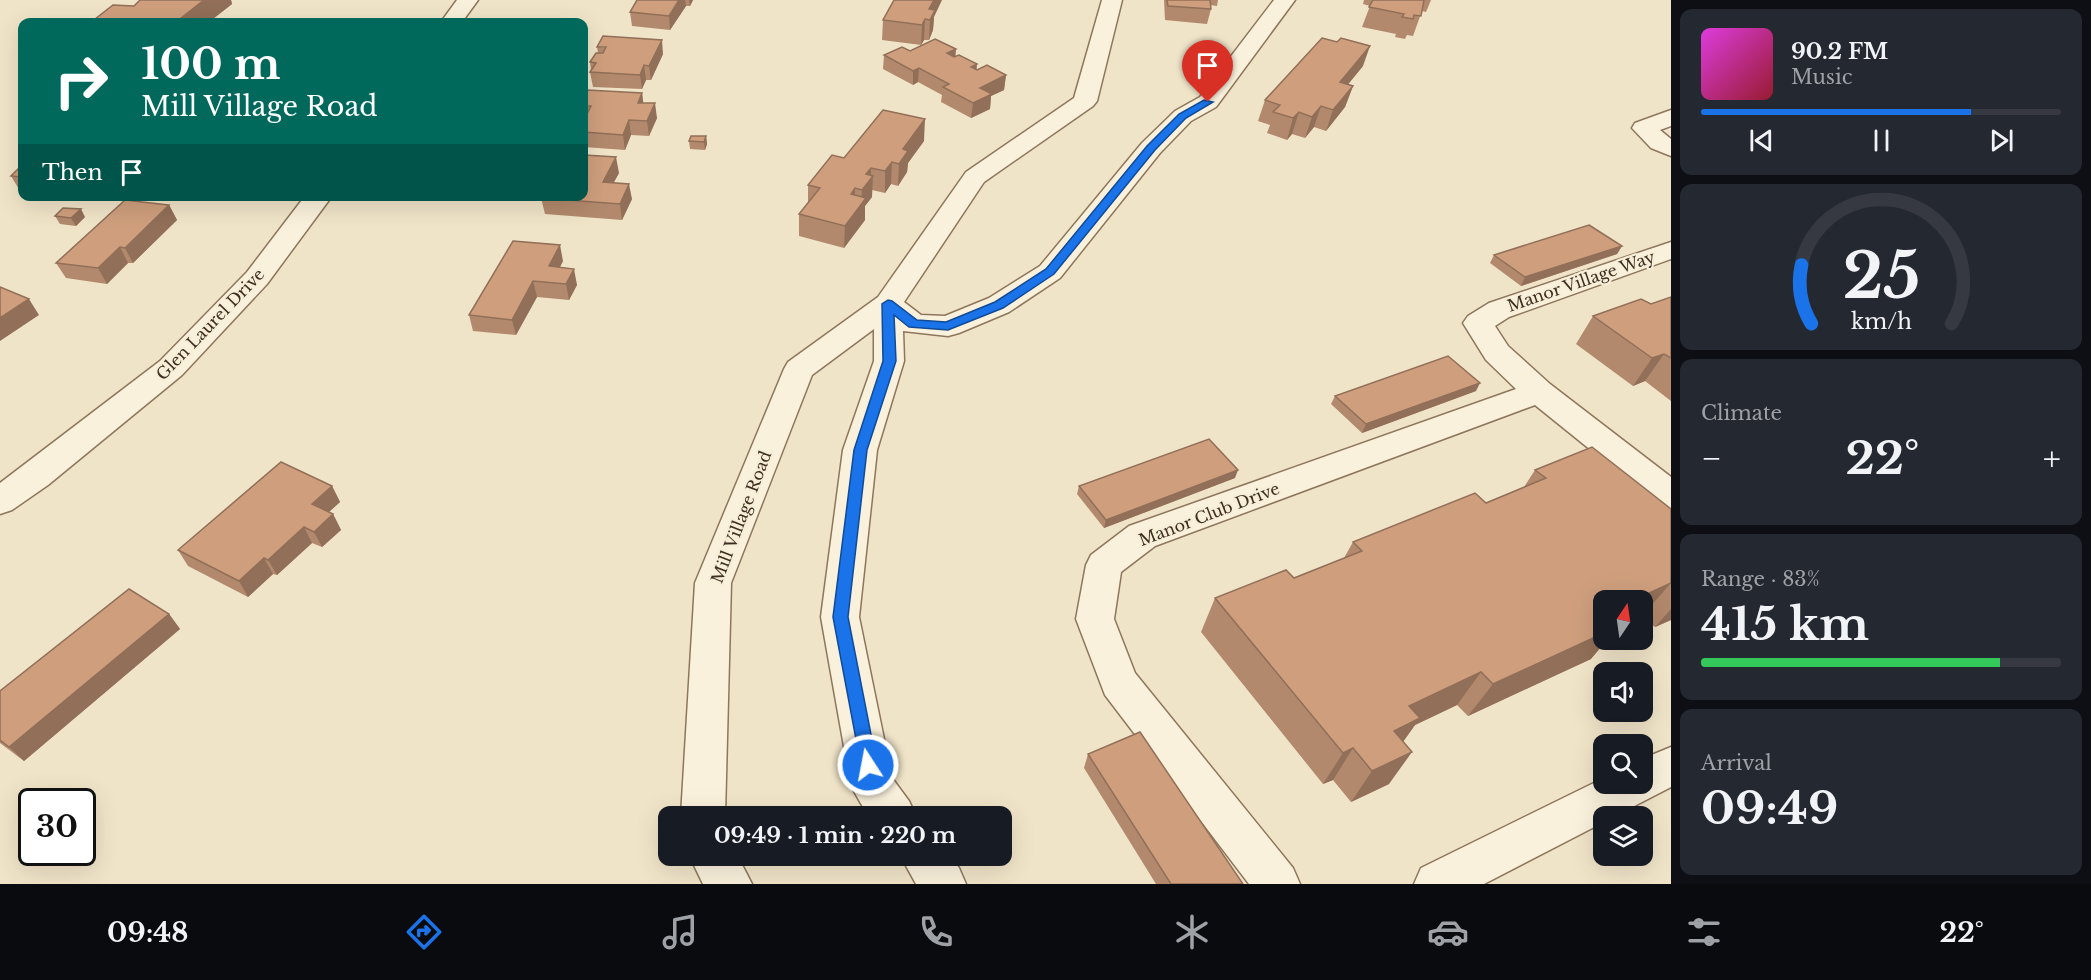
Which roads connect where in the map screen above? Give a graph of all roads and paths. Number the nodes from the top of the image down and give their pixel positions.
1 (468, 0) edge
2 (1112, 0) edge
3 (1285, 0) edge
4 (454, 18) edge
5 (1671, 117) edge
6 (1671, 149) edge
7 (315, 201) edge
8 (1671, 250) edge
9 (888, 304) junction
10 (1539, 392) junction
11 (1671, 496) edge
12 (0, 501) edge
13 (1671, 766) edge
14 (1653, 775) edge
15 (1616, 794) edge
16 (703, 806) edge
17 (887, 806) edge
18 (718, 866) edge
19 (930, 866) edge
20 (729, 884) edge
21 (943, 884) edge
22 (1276, 884) edge
23 (1437, 884) edge

1 - 4 street
2 - 9 street, Mill Village Road
3 - 9 street
5 - 6 street
7 - 12 street, Glen Laurel Drive
8 - 10 street, Manor Village Way
9 - 16 street, Mill Village Road
9 - 17 street
10 - 11 street
10 - 22 street, Manor Club Drive
13 - 14 street
15 - 23 street
18 - 20 street
19 - 21 street

